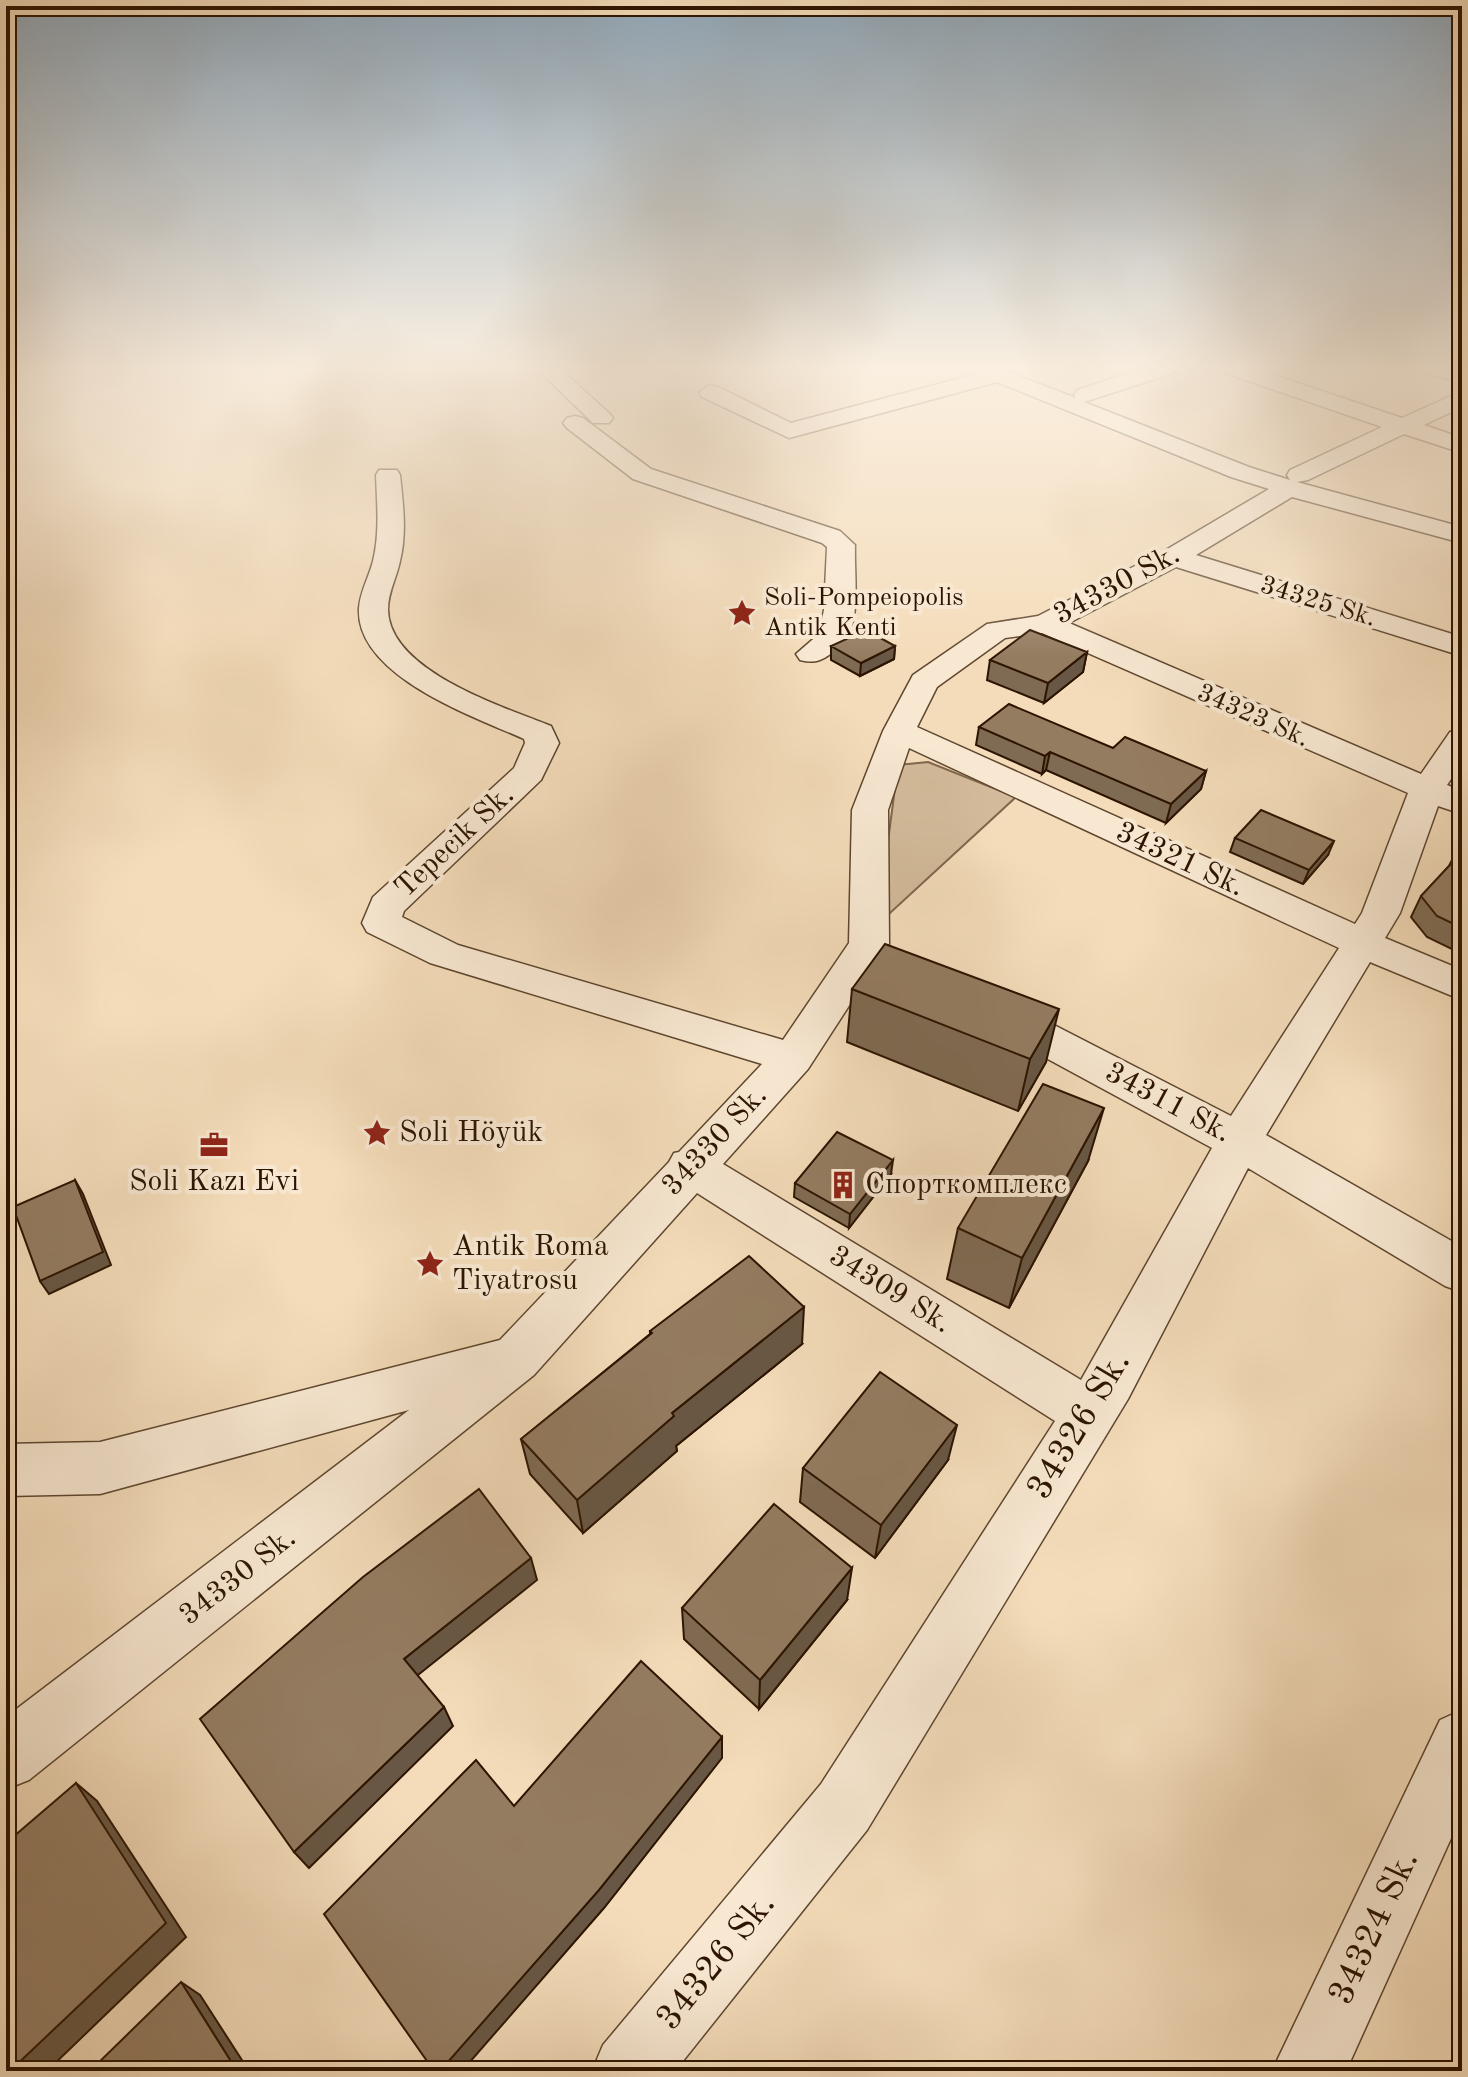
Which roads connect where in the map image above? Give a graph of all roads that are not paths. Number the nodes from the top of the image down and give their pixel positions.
1 (633, 465) edge
2 (1236, 465) edge
3 (1255, 465) edge
4 (1327, 465) edge
5 (388, 475) dead end
6 (1294, 482) junction
7 (1462, 519) edge
8 (1462, 535) edge
9 (1174, 557) junction
10 (1045, 624) junction
11 (1462, 647) edge
12 (811, 654) dead end
13 (899, 731) junction
14 (1462, 739) edge
15 (1444, 798) edge
16 (1362, 943) junction
17 (1462, 986) edge
18 (965, 996) edge
19 (793, 1058) junction
20 (1239, 1141) junction
21 (690, 1166) junction
22 (1462, 1271) edge
23 (516, 1359) junction
24 (1089, 1414) junction
25 (6, 1470) edge
26 (1462, 1742) edge
27 (6, 1757) edge
28 (632, 2070) edge
29 (1309, 2071) edge

1 - 12 street
2 - 6 street
3 - 6 street
4 - 6 street, 34330 Sk.
5 - 19 street, Tepecik Sk.
6 - 7 street
6 - 8 street
6 - 9 street, 34330 Sk.
9 - 10 street, 34330 Sk.
9 - 11 street, 34325 Sk.
10 - 13 street, 34330 Sk.
10 - 15 street, 34323 Sk.
13 - 16 street, 34321 Sk.
13 - 19 street, 34330 Sk.
14 - 15 street, 34326 Sk.
15 - 16 street, 34326 Sk.
16 - 17 street, 34321 Sk.
16 - 20 street, 34326 Sk.
18 - 20 street, 34311 Sk.
19 - 21 street, 34330 Sk.
20 - 22 street, 34311 Sk.
20 - 24 street, 34326 Sk.
21 - 23 street, 34330 Sk.
21 - 24 street, 34309 Sk.
23 - 25 street
23 - 27 street, 34330 Sk.
24 - 28 street, 34326 Sk.
26 - 29 street, 34324 Sk.

